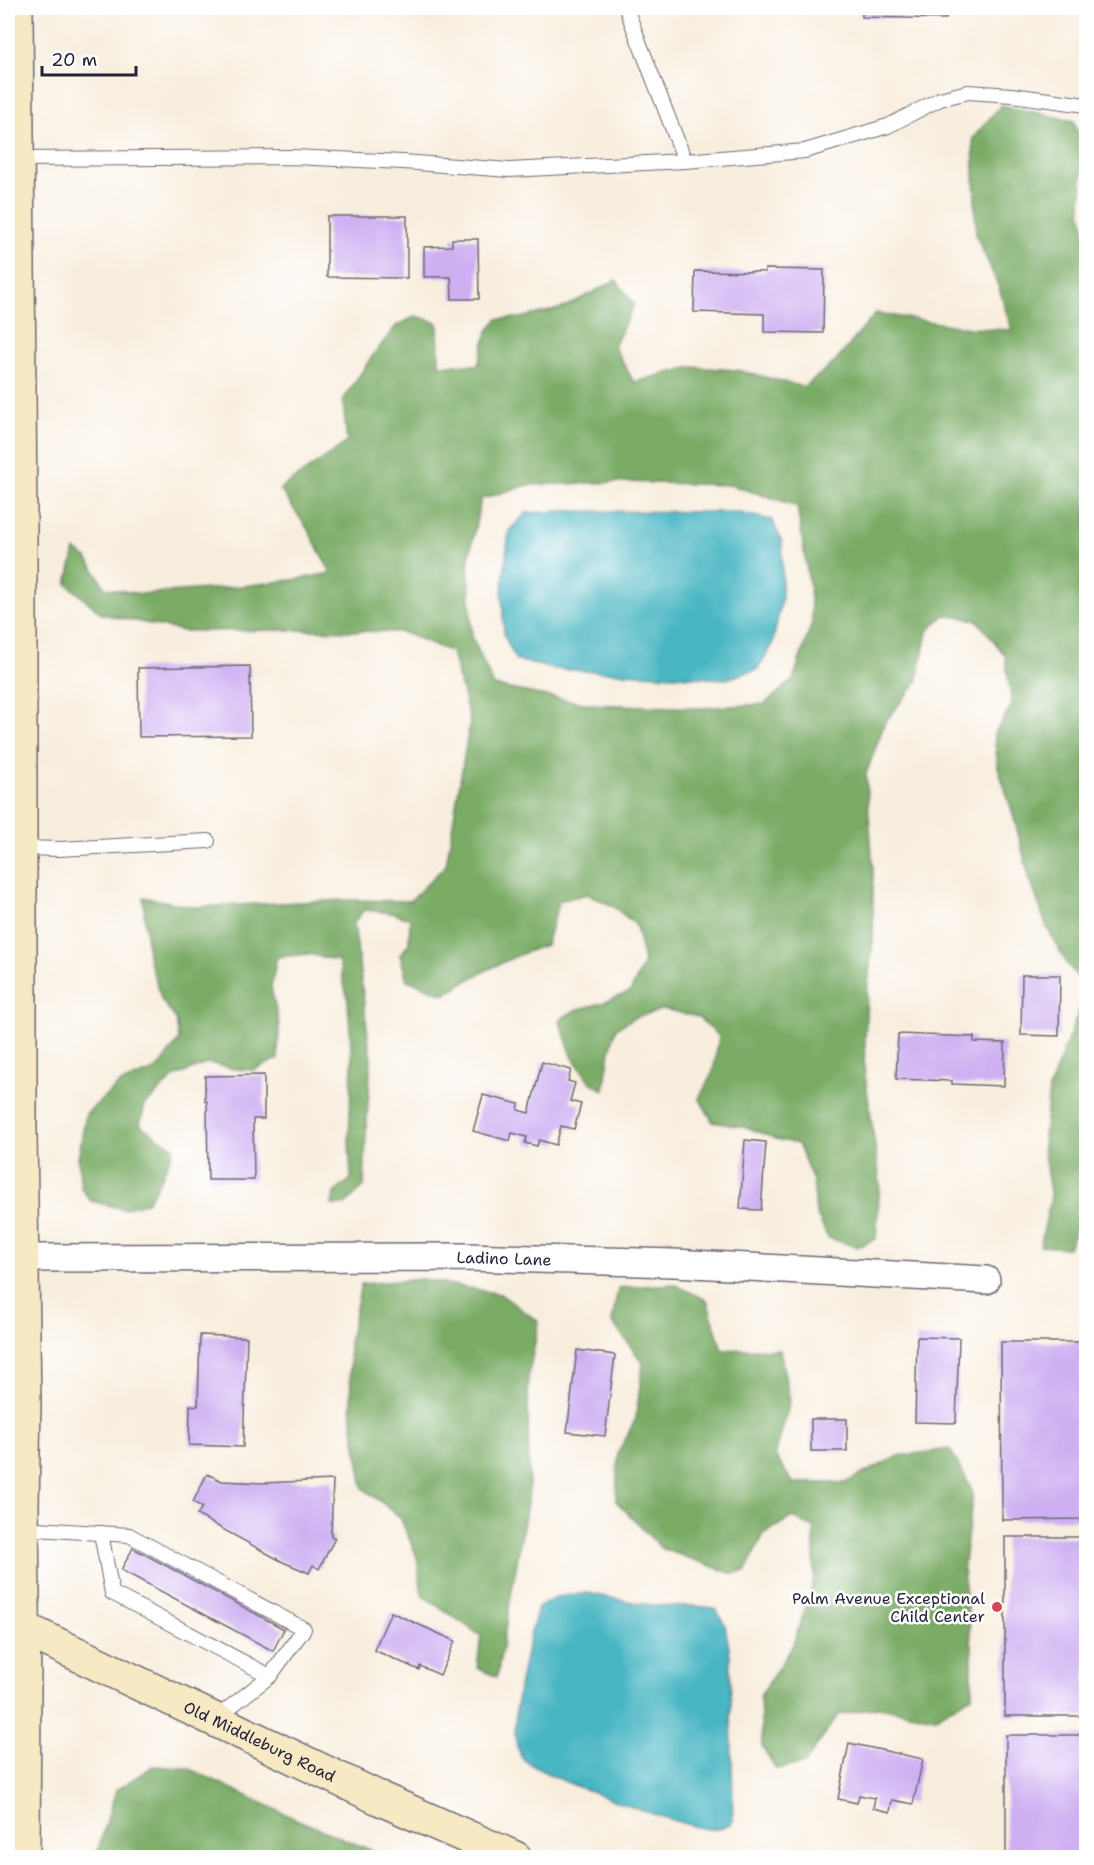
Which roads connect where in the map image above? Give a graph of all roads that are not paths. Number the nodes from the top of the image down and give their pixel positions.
1 (16, 8) edge
2 (626, 8) edge
3 (1086, 105) edge
4 (17, 159) junction
5 (685, 161) junction
6 (13, 213) edge
7 (208, 841) dead end
8 (20, 848) junction
9 (21, 1258) junction
10 (986, 1280) dead end
11 (22, 1528) junction
12 (101, 1533) junction
13 (15, 1625) edge
14 (270, 1676) junction
15 (213, 1720) junction
16 (22, 1857) edge
17 (514, 1857) edge

1 - 4 main road
2 - 5 lane
3 - 5 lane
4 - 5 lane
4 - 6 main road
6 - 8 main road
7 - 8 lane
8 - 9 main road
9 - 10 street, Ladino Lane
9 - 11 main road
11 - 12 lane
11 - 13 main road
12 - 14 lane
12 - 14 lane
13 - 15 main road, Old Middleburg Road
13 - 16 main road
14 - 15 lane
15 - 17 main road, Old Middleburg Road

